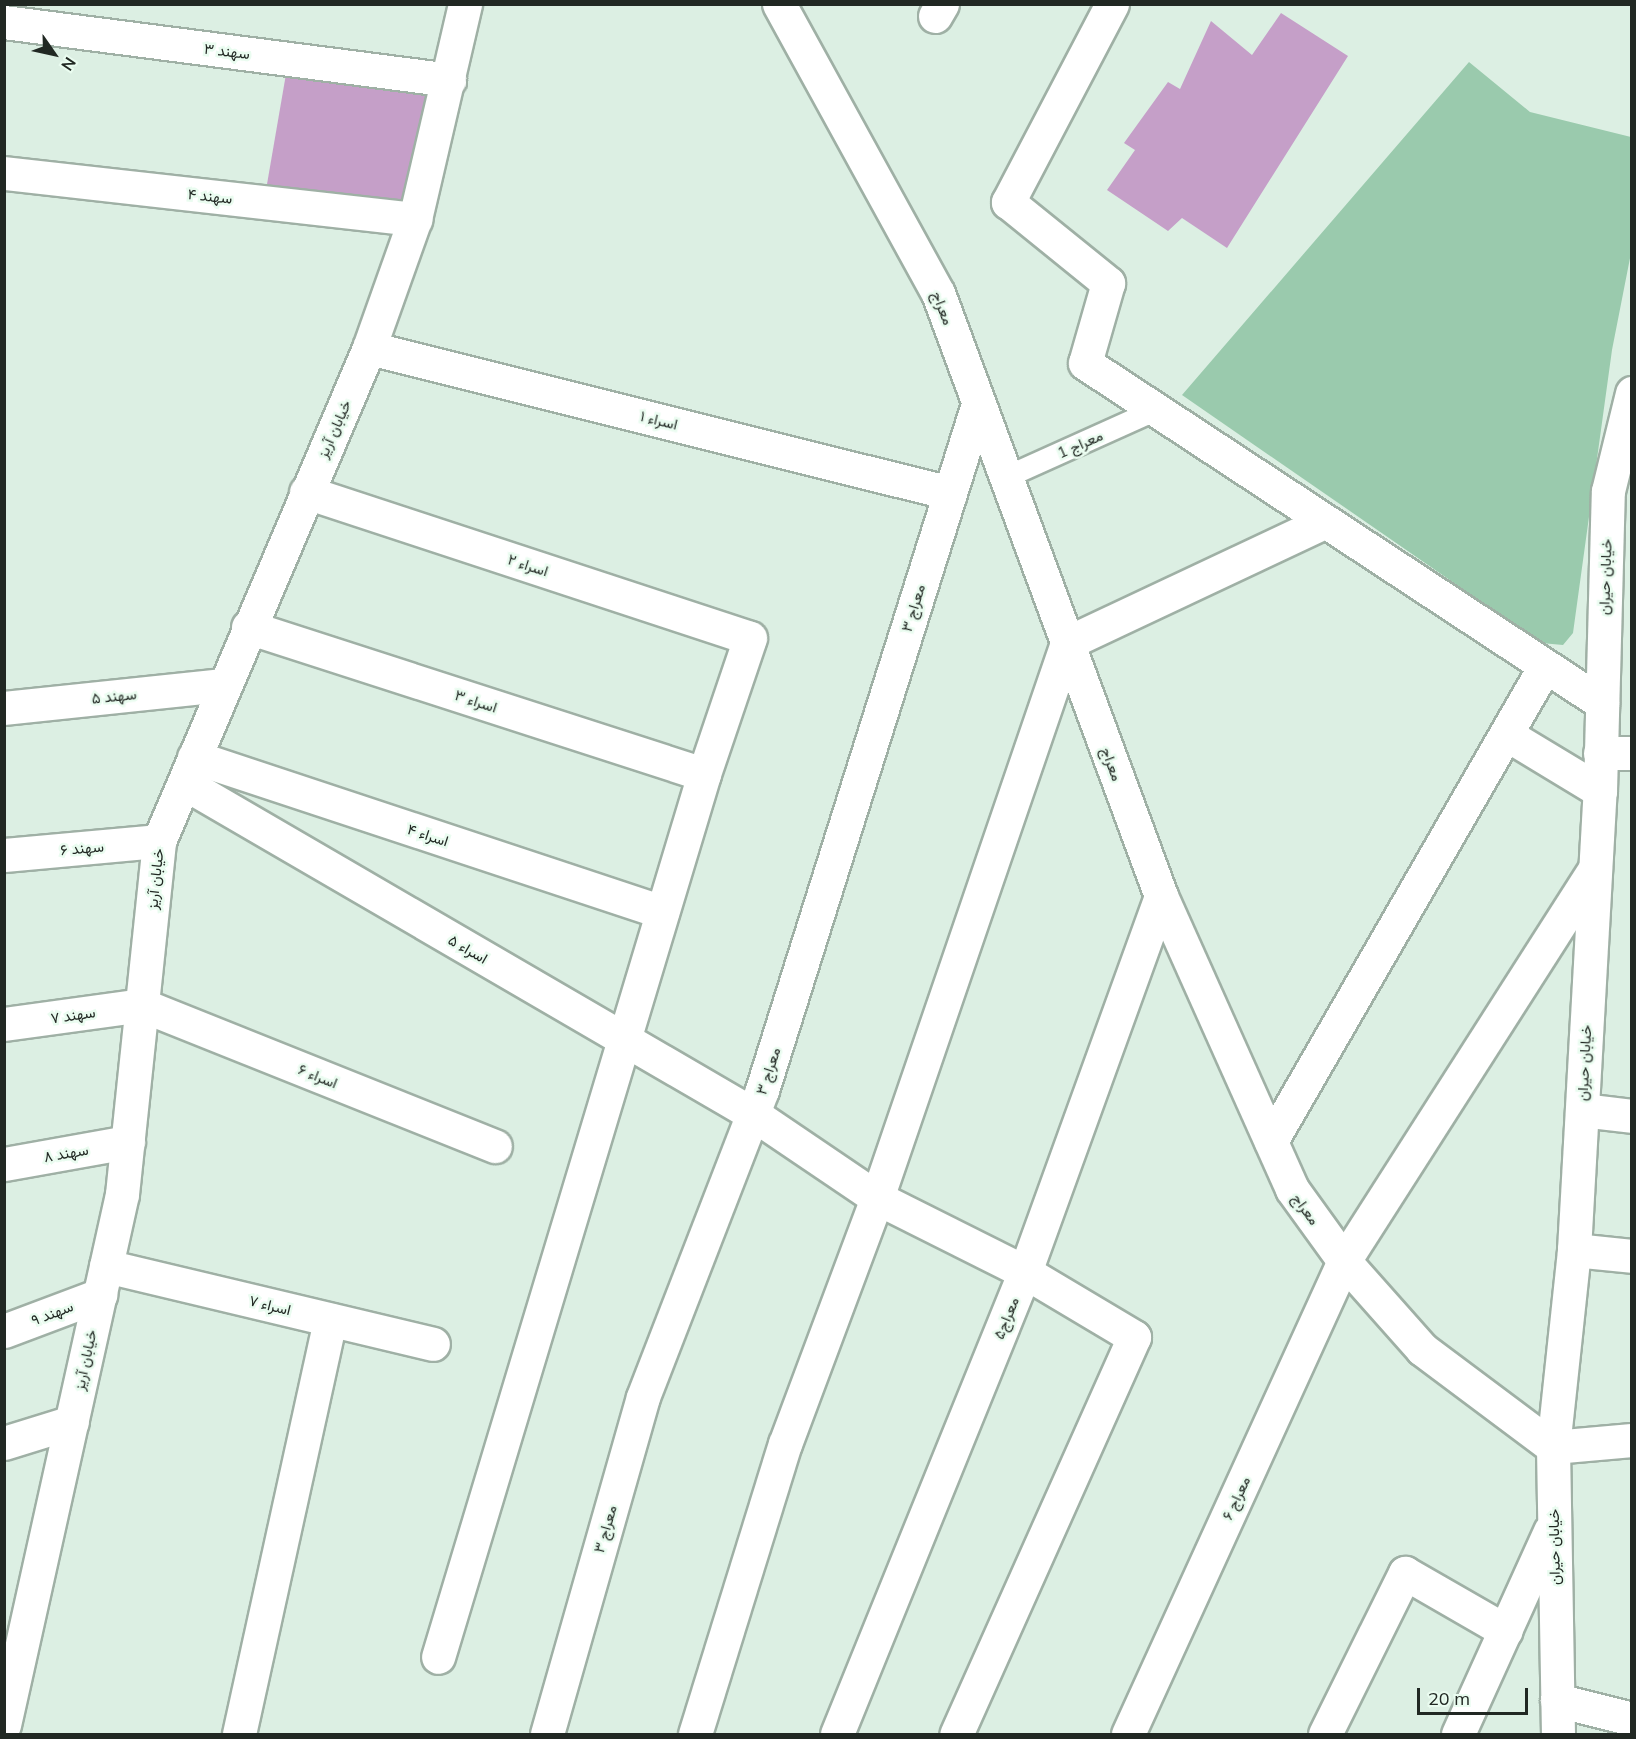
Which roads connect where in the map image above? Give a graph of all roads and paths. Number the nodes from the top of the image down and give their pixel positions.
1 (465, 4) edge
2 (779, 4) edge
3 (1112, 4) edge
4 (50, 16) edge
5 (4, 22) edge
6 (448, 80) junction
7 (4, 173) edge
8 (415, 219) junction
9 (369, 348) junction
10 (1632, 393) edge
11 (978, 404) junction
12 (1154, 410) junction
13 (1005, 477) junction
14 (306, 492) junction
15 (950, 493) junction
16 (1322, 523) junction
17 (248, 627) junction
18 (1067, 643) junction
19 (1545, 666) junction
20 (224, 685) junction
21 (1602, 704) junction
22 (4, 708) edge
23 (1506, 734) junction
24 (1616, 753) edge
25 (189, 770) junction
26 (704, 774) junction
27 (1600, 791) junction
28 (159, 841) junction
29 (4, 855) edge
30 (1595, 869) junction
31 (1161, 896) junction
32 (662, 912) junction
33 (142, 1005) junction
34 (4, 1024) edge
35 (623, 1039) junction
36 (1582, 1110) junction
37 (753, 1114) junction
38 (1632, 1116) edge
39 (1271, 1141) junction
40 (128, 1142) junction
41 (495, 1146) dead end
42 (4, 1164) edge
43 (877, 1198) junction
44 (1574, 1250) junction
45 (1632, 1256) edge
46 (1344, 1261) junction
47 (1025, 1272) junction
48 (103, 1280) junction
49 (330, 1320) junction
50 (4, 1331) edge
51 (433, 1344) dead end
52 (72, 1422) junction
53 (1632, 1440) edge
54 (4, 1443) edge
55 (1553, 1447) junction
56 (1554, 1522) junction
57 (1506, 1631) junction
58 (15, 1634) edge
59 (438, 1657) dead end
60 (1557, 1700) junction
61 (1632, 1719) edge
62 (4, 1725) edge
63 (239, 1734) edge
64 (547, 1734) edge
65 (695, 1734) edge
66 (837, 1734) edge
67 (956, 1734) edge
68 (1128, 1734) edge
69 (1324, 1734) edge
70 (1458, 1734) edge
71 (1558, 1734) edge

1 - 6 street, خیابان آریز
2 - 11 street, معراج
3 - 12 street
4 - 5 street, سهند ۳
4 - 6 street, سهند ۳
6 - 8 street, خیابان آریز
7 - 8 street, سهند ۴
8 - 9 street, خیابان آریز
9 - 14 street, خیابان آریز
9 - 15 street, اسراء ۱
10 - 21 street, خیابان حیران
11 - 13 street, معراج
11 - 15 street, معراج ۳
12 - 13 lane, معراج 1
12 - 16 street
13 - 18 street, معراج
14 - 17 street, خیابان آریز
14 - 26 street, اسراء ۲
15 - 37 street, معراج ۳
16 - 18 street
16 - 19 street
17 - 20 street, خیابان آریز
17 - 26 street, اسراء ۳
18 - 31 street, معراج
18 - 43 street
19 - 21 street
19 - 23 street
20 - 22 street, سهند ۵
20 - 25 street, خیابان آریز
21 - 24 street, خیابان حیران
23 - 27 street
23 - 39 street
24 - 27 street, خیابان حیران
25 - 28 street, خیابان آریز
25 - 32 street, اسراء ۴
25 - 35 street, اسراء ۵
26 - 32 street
27 - 30 street, خیابان حیران
28 - 29 street, سهند ۶
28 - 33 street, خیابان آریز
30 - 36 street, خیابان حیران
30 - 46 street, معراج ۶
31 - 39 street, معراج
31 - 47 street, معراج۵
32 - 35 street
33 - 34 street, سهند ۷
33 - 40 street, خیابان آریز
33 - 41 street, اسراء ۶
35 - 37 street, اسراء ۵
35 - 59 street
36 - 38 street
36 - 44 street, خیابان حیران
37 - 43 street, اسراء ۵
37 - 64 street, معراج ۳
39 - 46 street, معراج
40 - 42 street, سهند ۸
40 - 48 street, خیابان آریز
43 - 47 street, اسراء ۵
43 - 65 street
44 - 45 street
44 - 55 street, خیابان حیران
46 - 55 street, معراج
46 - 68 street, معراج ۶
47 - 66 street, معراج۵
47 - 67 street, اسراء ۵
48 - 49 street, اسراء ۷
48 - 50 street, سهند ۹
48 - 52 street, خیابان آریز
49 - 51 street, اسراء ۷
49 - 63 street
52 - 54 street
52 - 58 street, خیابان آریز
53 - 55 street
55 - 56 street, خیابان حیران
56 - 57 street
56 - 60 street, خیابان حیران
57 - 69 street
57 - 70 street
58 - 62 street, خیابان آریز
60 - 61 street
60 - 71 street, خیابان حیران

